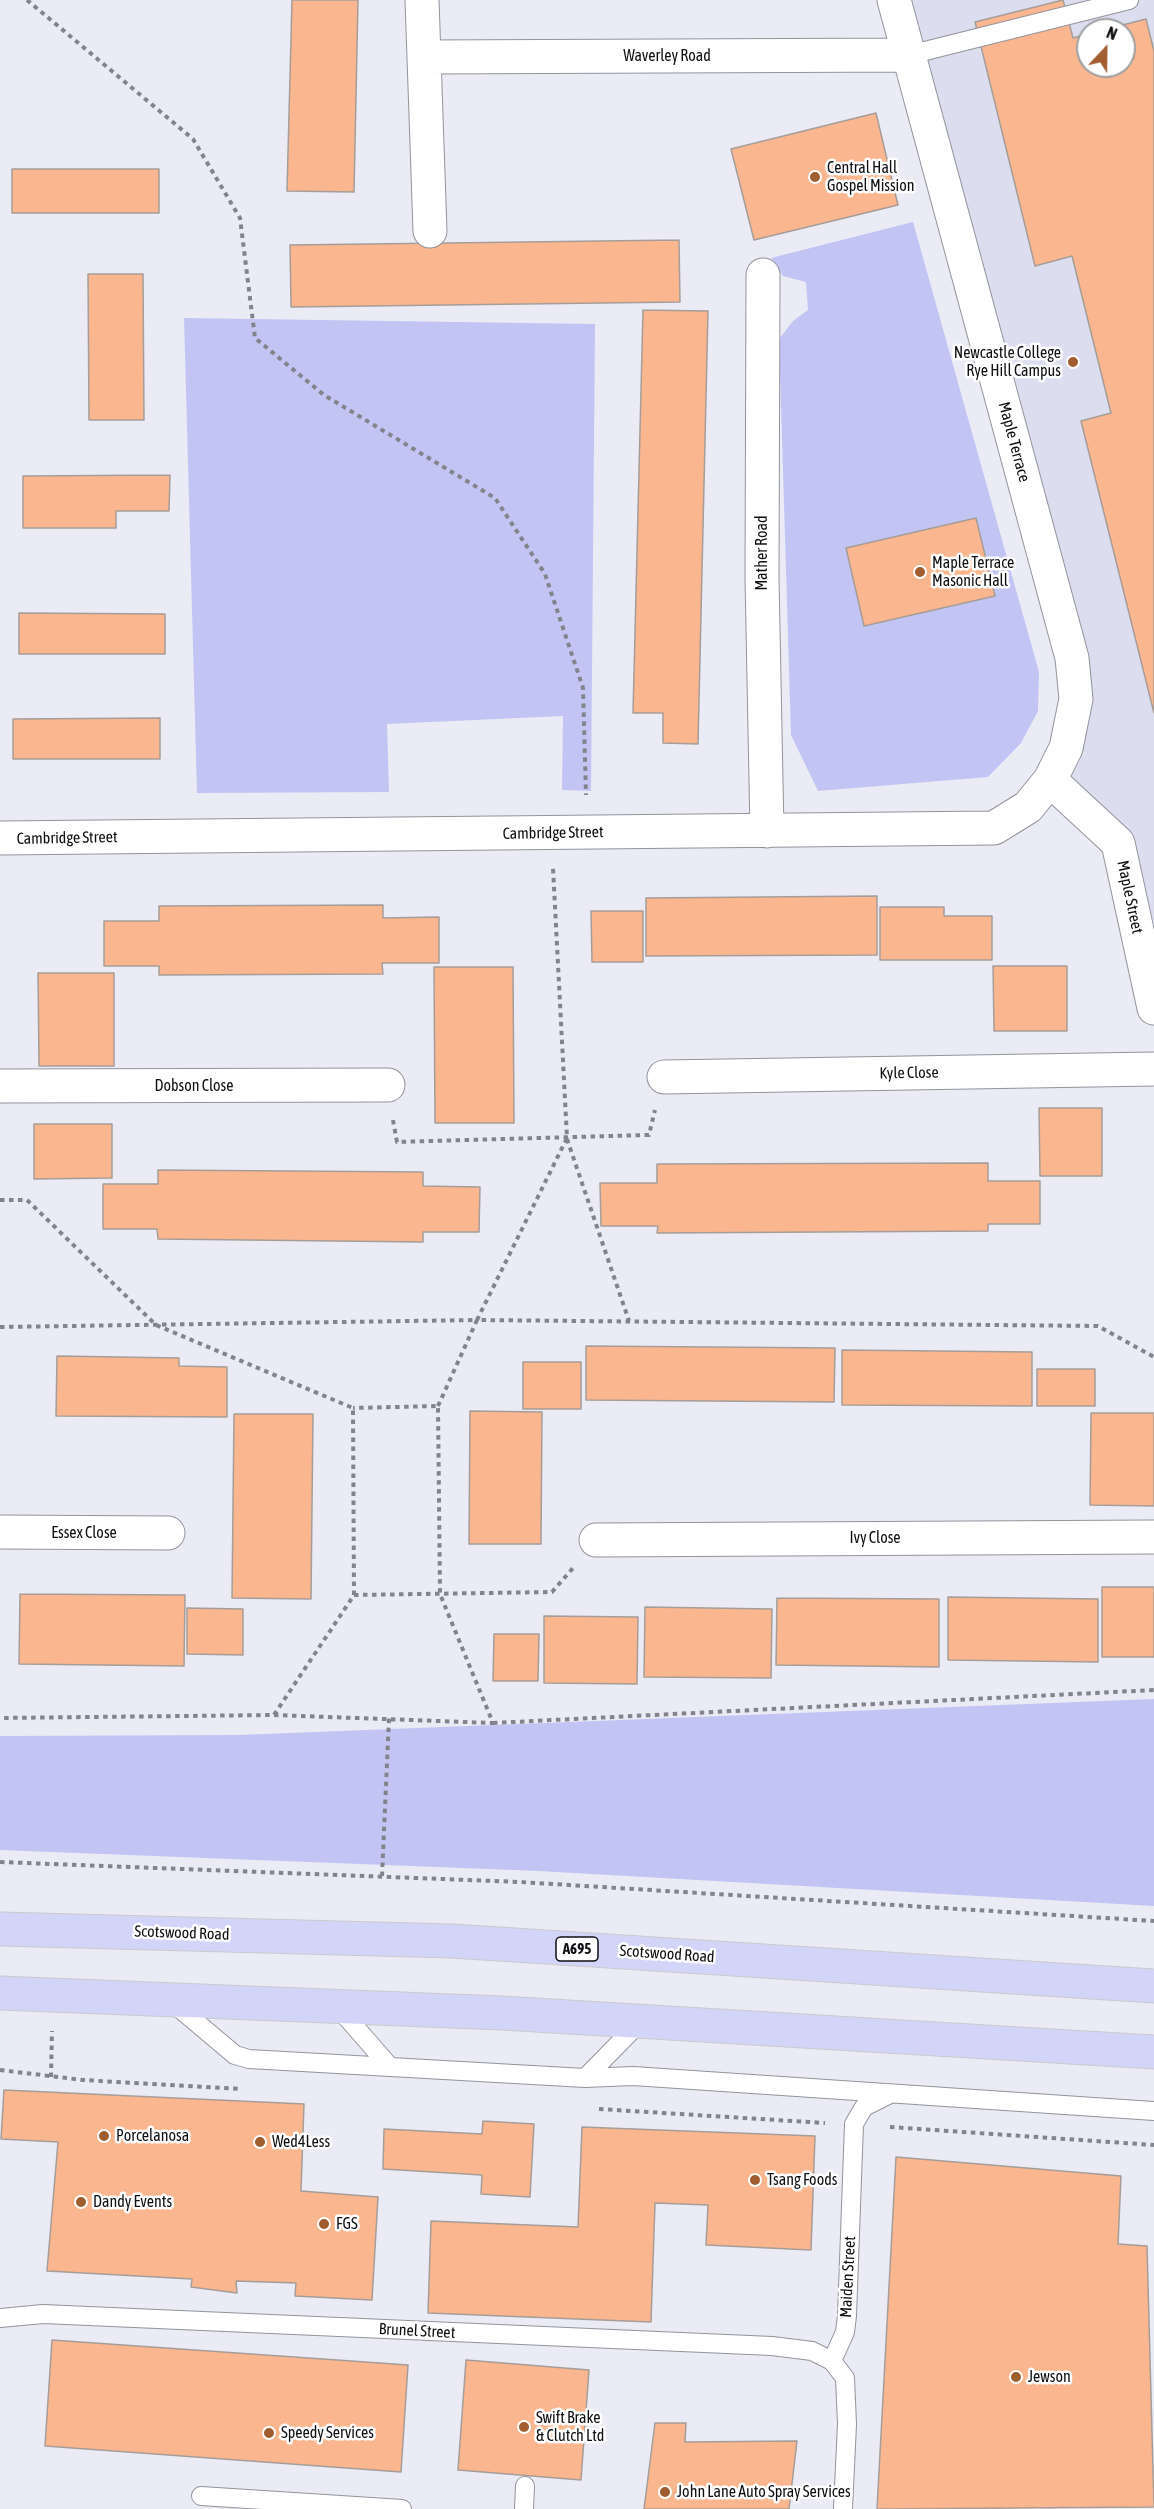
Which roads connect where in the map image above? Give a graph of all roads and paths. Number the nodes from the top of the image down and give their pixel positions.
1 (27, 0) edge
2 (422, 0) edge
3 (894, 0) edge
4 (1129, 0) edge
5 (909, 55) junction
6 (424, 57) junction
7 (430, 231) dead end
8 (763, 275) dead end
9 (1066, 747) joint
10 (1050, 780) junction
11 (767, 831) junction
12 (588, 832) junction
13 (552, 833) junction
14 (0, 838) edge
15 (1154, 1008) edge
16 (1154, 1069) edge
17 (663, 1077) joint
18 (388, 1085) joint
19 (0, 1086) edge
20 (567, 1138) junction
21 (0, 1200) edge
22 (477, 1320) junction
23 (629, 1321) junction
24 (156, 1325) junction
25 (0, 1328) edge
26 (1154, 1357) edge
27 (438, 1406) junction
28 (354, 1408) junction
29 (0, 1532) edge
30 (168, 1533) dead end
31 (1154, 1537) edge
32 (596, 1540) joint
33 (440, 1594) junction
34 (354, 1595) junction
35 (1154, 1690) edge
36 (274, 1715) junction
37 (0, 1718) edge
38 (389, 1718) junction
39 (493, 1723) junction
40 (0, 1862) edge
41 (382, 1876) junction
42 (1154, 1921) edge
43 (0, 1929) edge
44 (1154, 1986) edge
45 (0, 1993) edge
46 (167, 1998) junction
47 (336, 2005) junction
48 (642, 2020) junction
49 (52, 2031) dead end
50 (1154, 2052) edge
51 (390, 2067) junction
52 (51, 2077) dead end
53 (585, 2078) junction
54 (891, 2093) junction
55 (1154, 2111) edge
56 (0, 2318) edge
57 (832, 2361) junction
58 (525, 2486) dead end
59 (201, 2496) dead end
60 (402, 2509) edge
61 (524, 2509) edge
62 (843, 2509) edge

1 - 12 path
2 - 6 street
3 - 5 street, Maple Terrace
4 - 5 lane
5 - 6 street, Waverley Road
5 - 9 street, Maple Terrace
6 - 7 street
8 - 11 street, Mather Road
9 - 10 street, Cambridge Street
10 - 11 street, Cambridge Street
10 - 15 street, Maple Street
11 - 12 street, Cambridge Street
12 - 13 street, Cambridge Street
13 - 14 street, Cambridge Street
13 - 20 path
16 - 17 street, Kyle Close
17 - 20 path
18 - 19 street, Dobson Close
18 - 20 path
20 - 22 path
20 - 23 path
21 - 24 path
22 - 23 path
22 - 24 path
22 - 27 path
23 - 26 path
24 - 25 path
24 - 28 path
27 - 28 path
27 - 33 path
28 - 34 path
29 - 30 street, Essex Close
31 - 32 street, Ivy Close
32 - 33 path
33 - 34 path
33 - 39 path
34 - 36 path
35 - 39 path
36 - 37 path
36 - 38 path
38 - 39 path
38 - 41 path
40 - 41 path
41 - 42 path
43 - 44 main road, Scotswood Road / A695
45 - 46 main road
46 - 47 main road
46 - 51 lane
47 - 48 main road
47 - 51 lane
48 - 50 main road
48 - 53 lane
49 - 52 path
51 - 53 lane
53 - 54 lane
54 - 55 lane
54 - 57 lane, Maiden Street
56 - 57 lane, Brunel Street
57 - 62 lane
58 - 61 lane
59 - 60 lane

